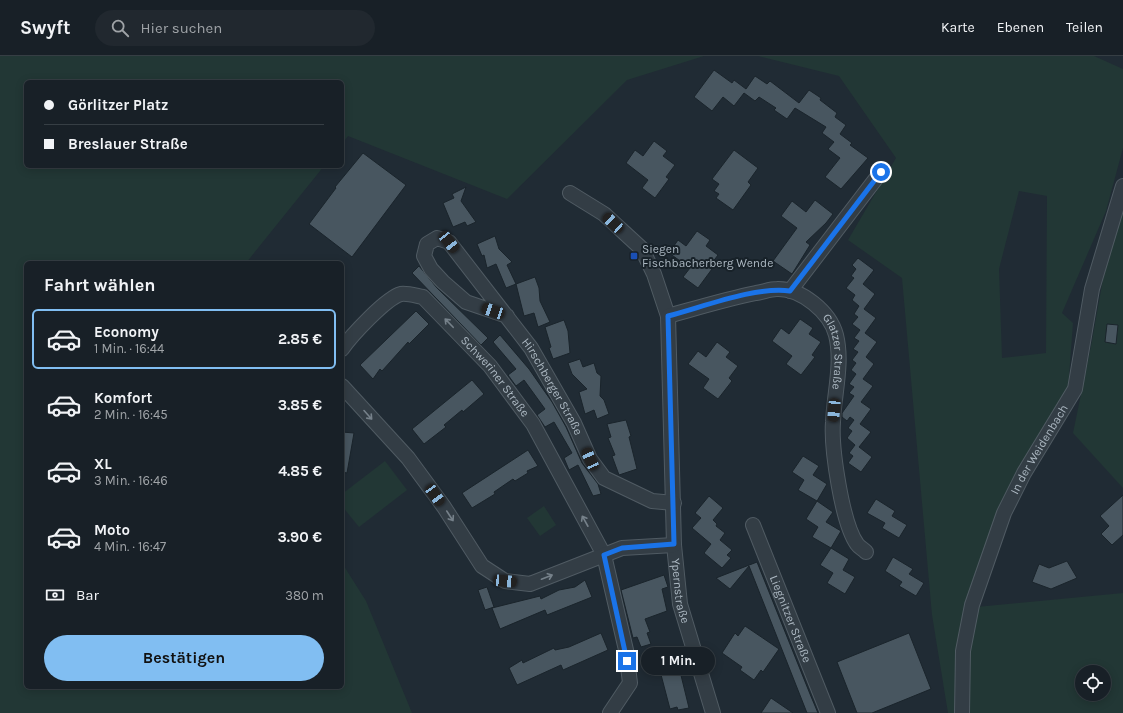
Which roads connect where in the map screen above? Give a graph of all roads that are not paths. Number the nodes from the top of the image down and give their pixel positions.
1 (881, 172) dead end
2 (1123, 186) edge
3 (570, 194) dead end
4 (790, 291) junction
5 (507, 316) junction
6 (668, 316) junction
7 (344, 346) edge
8 (344, 388) edge
9 (674, 503) junction
10 (753, 525) dead end
11 (674, 544) junction
12 (866, 552) dead end
13 (604, 555) junction
14 (610, 713) edge
15 (713, 713) edge
16 (828, 713) edge
17 (962, 713) edge

1 - 4 street
2 - 17 street, In der Weidenbach
3 - 6 street, Ypernstraße
4 - 6 street, Glatzer Straße
4 - 12 street, Glatzer Straße
5 - 5 street, Hirschberger Straße
5 - 9 street, Hirschberger Straße
6 - 9 street, Ypernstraße
13 -> 7 street, Schweriner Straße
8 -> 13 street
9 - 11 street, Ypernstraße
10 - 16 street, Liegnitzer Straße
11 - 13 street
11 - 15 street, Ypernstraße
13 - 14 street, Schweriner Straße

